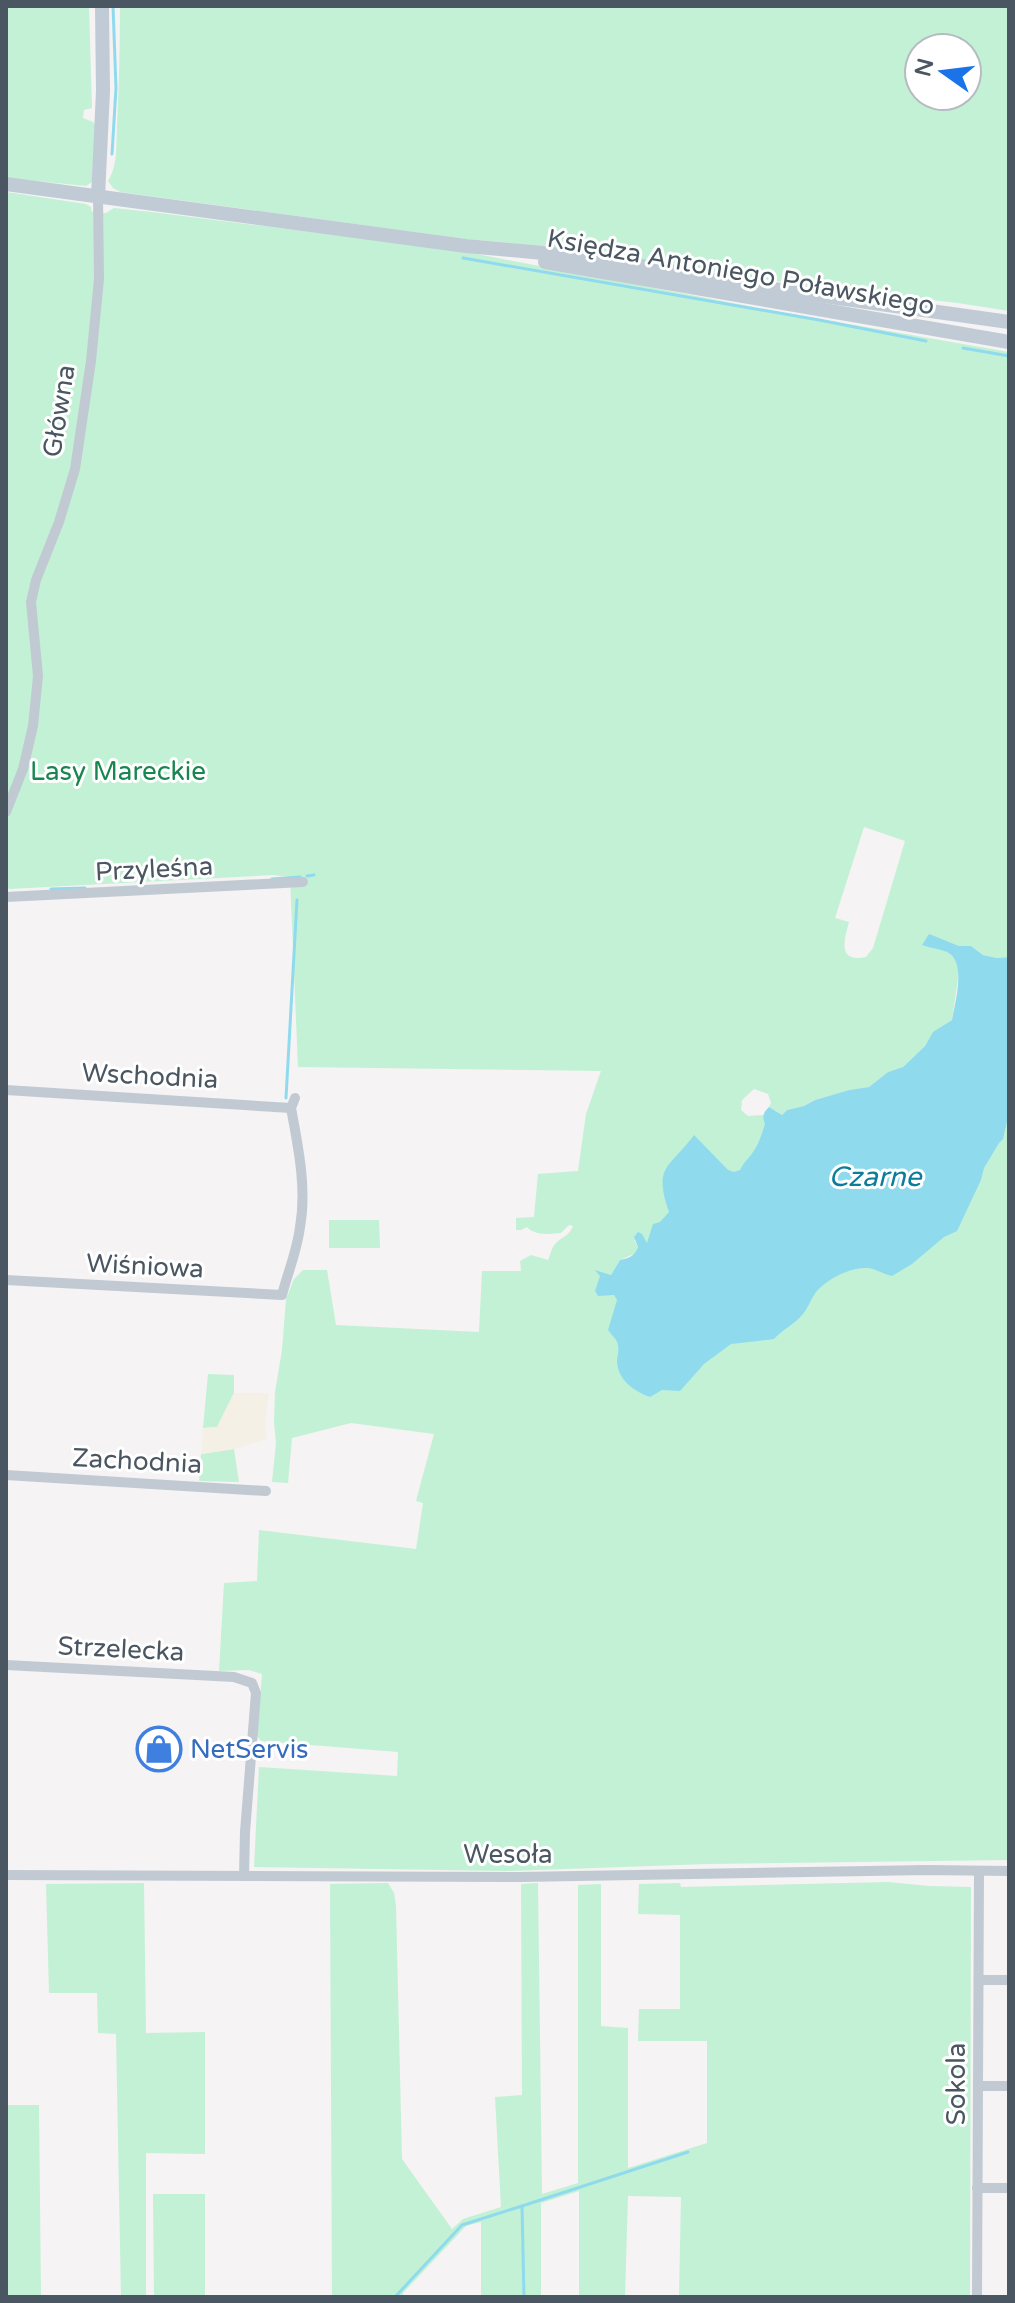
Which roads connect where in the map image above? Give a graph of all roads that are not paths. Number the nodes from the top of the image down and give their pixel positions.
1 (102, 6) edge
2 (6, 184) edge
3 (98, 197) junction
4 (466, 246) junction
5 (1009, 322) edge
6 (1009, 342) edge
7 (6, 812) edge
8 (303, 882) dead end
9 (6, 897) edge
10 (6, 1090) edge
11 (6, 1280) edge
12 (282, 1295) joint
13 (6, 1475) edge
14 (266, 1491) dead end
15 (6, 1665) edge
16 (979, 1871) junction
17 (1009, 1871) edge
18 (6, 1875) edge
19 (244, 1876) junction
20 (979, 1980) junction
21 (1009, 1980) edge
22 (978, 2086) junction
23 (1009, 2086) edge
24 (977, 2188) junction
25 (1009, 2188) edge
26 (977, 2297) edge

1 - 3 main road, Główna
2 - 3 main road, Księdza Antoniego Poławskiego
3 - 4 main road, Księdza Antoniego Poławskiego
3 - 7 street, Główna
4 - 5 main road, Księdza Antoniego Poławskiego
4 - 6 main road, Księdza Antoniego Poławskiego
8 - 9 street, Przyleśna
10 - 12 street, Wschodnia
11 - 12 street, Wiśniowa
13 - 14 street, Zachodnia
15 - 19 street, Strzelecka
16 - 17 street, Wesoła
16 - 19 street, Wesoła
16 - 20 street, Sokola
18 - 19 street, Wesoła
20 - 21 street
20 - 22 street, Sokola
22 - 23 street
22 - 24 street, Sokola
24 - 25 street
24 - 26 street, Sokola

